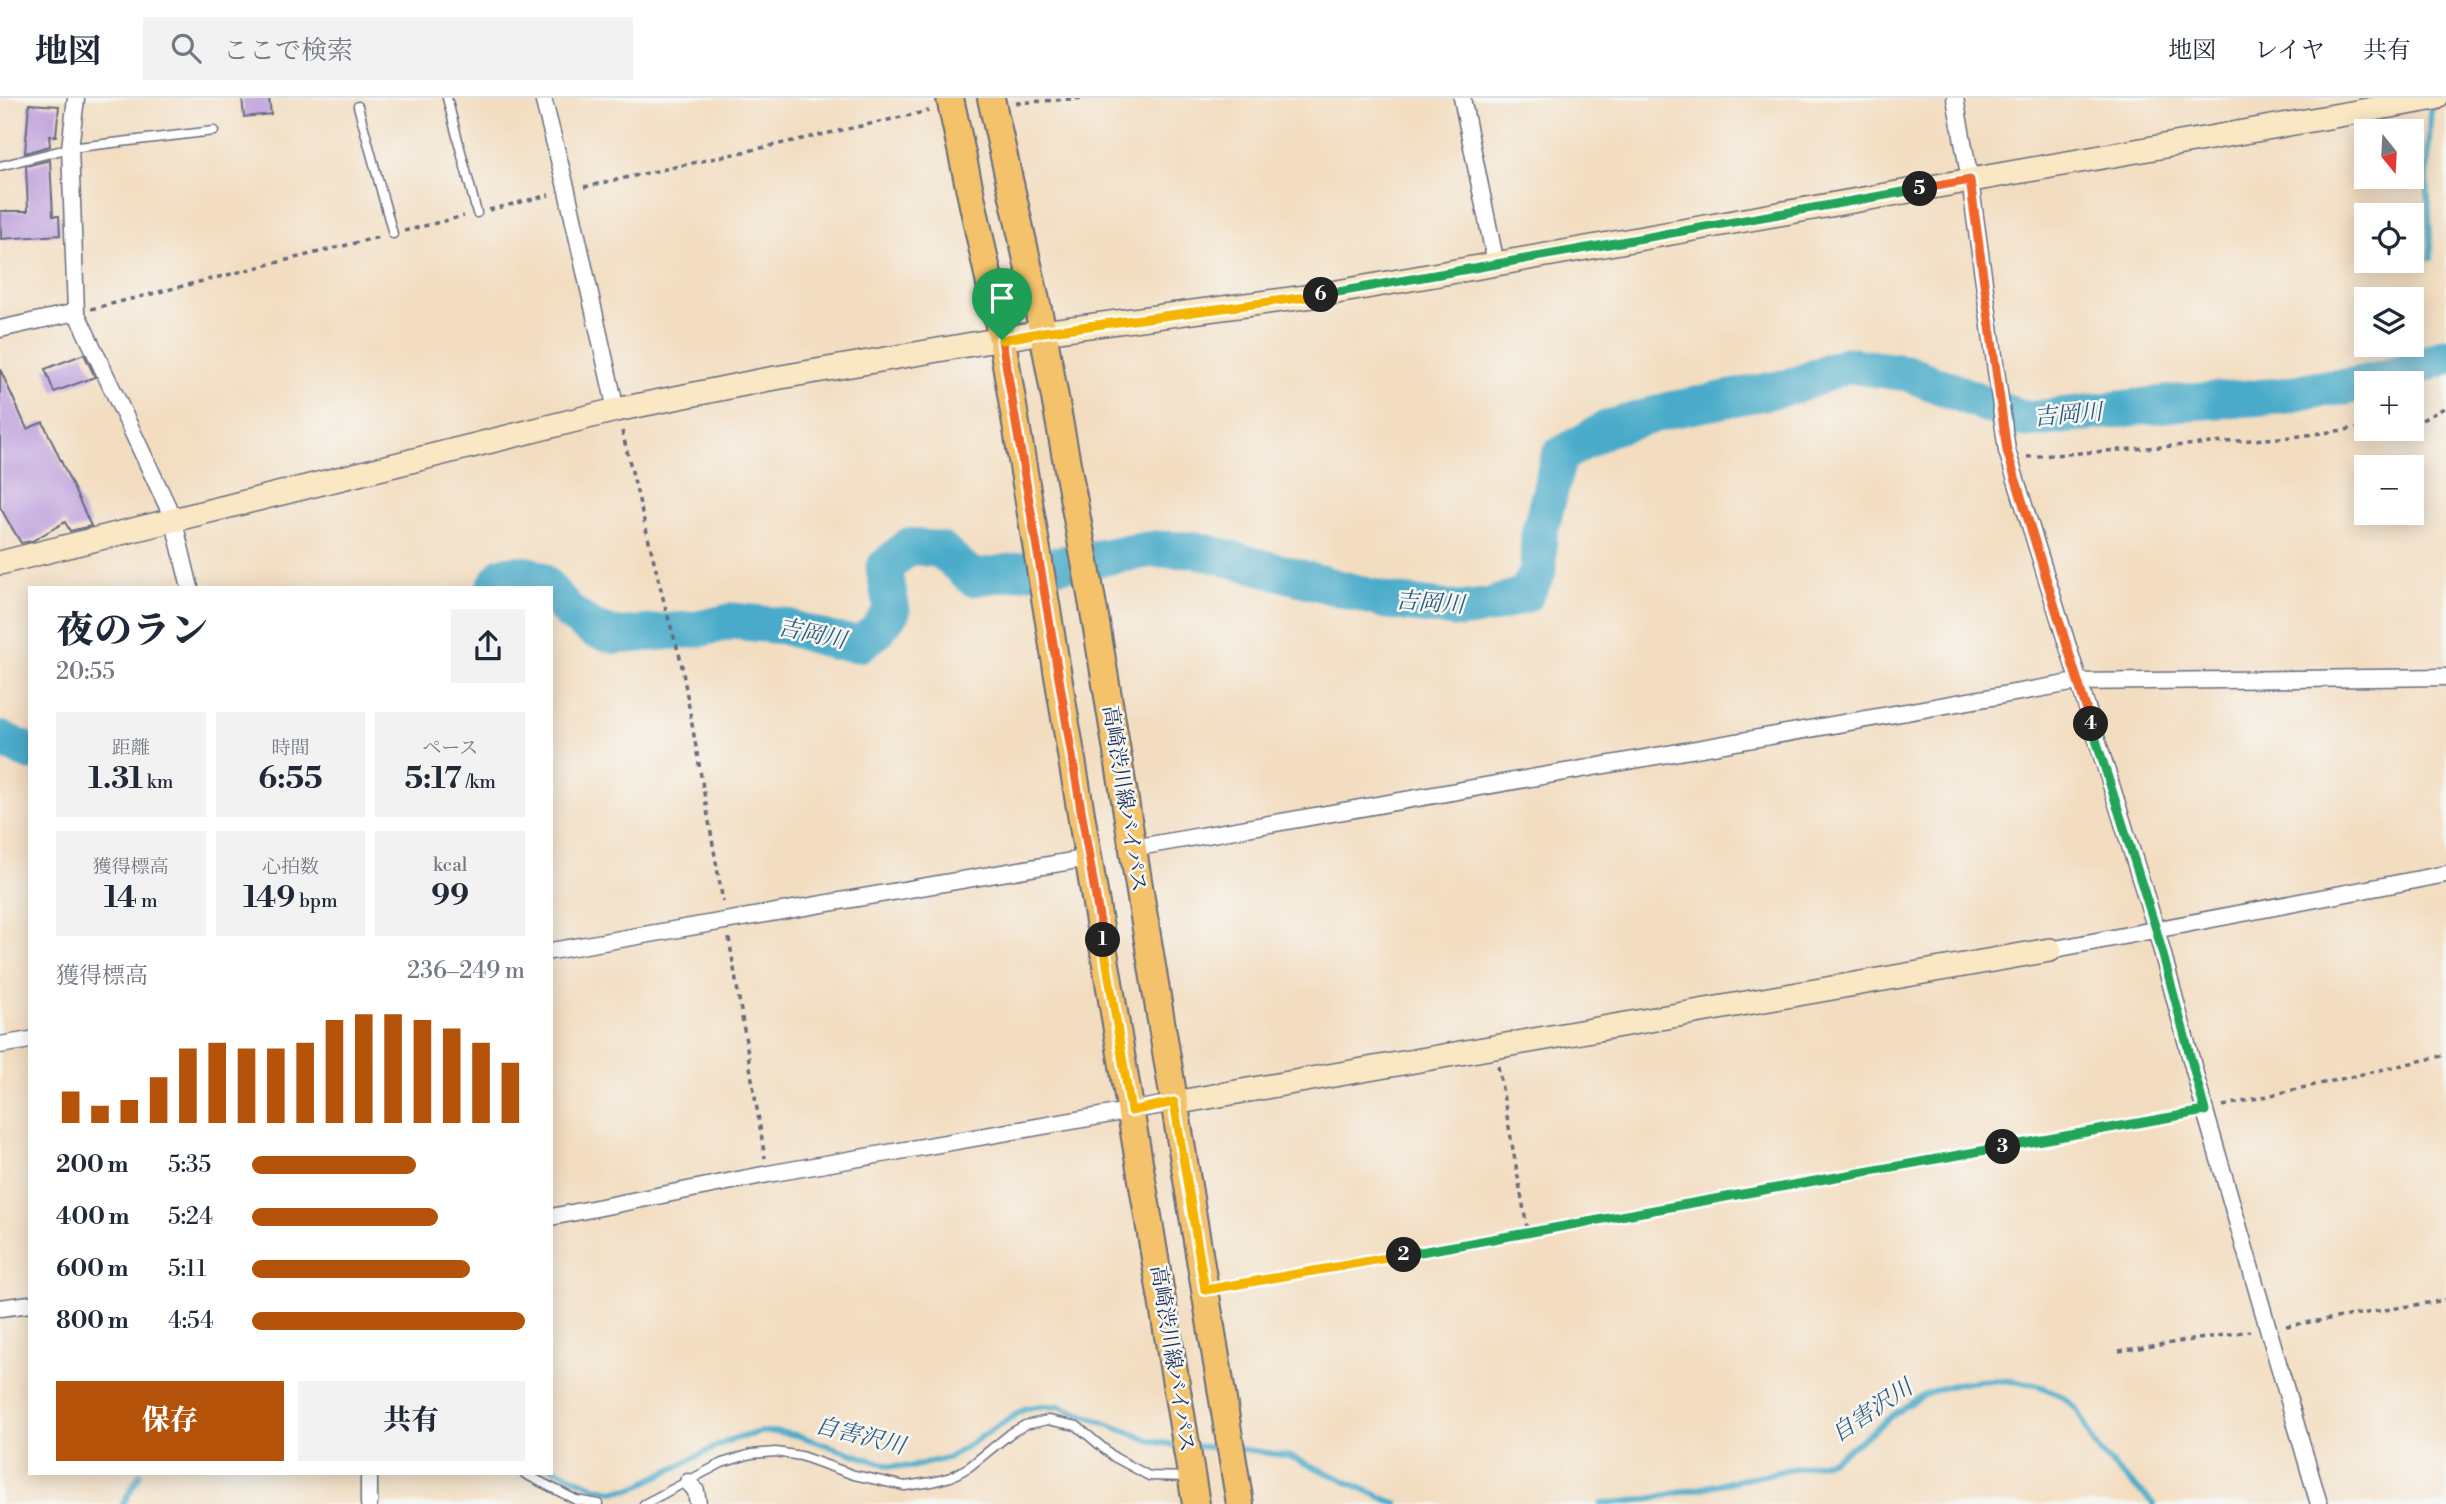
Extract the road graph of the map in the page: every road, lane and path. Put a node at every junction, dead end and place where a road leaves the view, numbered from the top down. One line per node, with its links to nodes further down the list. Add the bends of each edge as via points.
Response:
1 (76, 98): 12 (street)
2 (447, 98): 16 (lane)
3 (543, 98): 15 (street)
4 (1084, 98): 8 (path)
5 (1462, 98): 18 (street)
6 (1955, 98): 14 (street)
7 (2436, 98): 14 (street)
8 (992, 101): 21 (main road, 高崎渋川線バイパス)
9 (951, 102): 15 (path); 22 (main road, 高崎渋川線バイパス)
10 (358, 106): 17 (lane)
11 (214, 131): 12 (lane)
12 (70, 148): 13 (lane); 19 (street)
13 (0, 166)
14 (1970, 180): 18 (street); 27 (street)
15 (567, 191): 16 (path); 24 (street)
16 (477, 213): 17 (path)
17 (393, 234): 19 (path)
18 (1496, 264): 21 (street, via 1320,295)
19 (76, 313): 20 (street); 28 (street)
20 (0, 329)
21 (1043, 332): 22 (street); 34 (main road, 高崎渋川線バイパス)
22 (1002, 340): 24 (street); 35 (main road, 高崎渋川線バイパス)
23 (2446, 407): 25 (path)
24 (616, 410): 28 (street); 31 (path)
25 (2424, 419)
26 (2354, 429): 27 (path, via 2292,438)
27 (2008, 454): 33 (street)
28 (173, 518): 29 (street); 30 (street)
29 (0, 563)
30 (190, 586)
31 (681, 661)
32 (2446, 677): 33 (street)
33 (2077, 682): 34 (street); 37 (street)
34 (1133, 848): 44 (main road, 高崎渋川線バイパス)
35 (1089, 858): 39 (street); 45 (main road, 高崎渋川線バイパス)
36 (2446, 874): 37 (street)
37 (2156, 929): 38 (street); 46 (street)
38 (2050, 950): 42 (street)
39 (553, 951)
40 (28, 1040): 41 (street)
41 (0, 1045)
42 (1494, 1046): 44 (street); 48 (path)
43 (2446, 1055): 46 (path)
44 (1174, 1102): 45 (street); 49 (main road, 高崎渋川線バイパス)
45 (1131, 1111): 47 (street); 52 (main road, 高崎渋川線バイパス)
46 (2205, 1111): 48 (path); 62 (street)
47 (553, 1217)
48 (1528, 1233): 49 (path)
49 (1205, 1290): 56 (main road, 高崎渋川線バイパス)
50 (28, 1304): 51 (street)
51 (0, 1308)
52 (1190, 1469): 55 (lane, via 1163,1478 1149,1476 1114,1457 1077,1426 1048,1420 1025,1425 969,1467 932,1482 905,1486 881,1482 776,1452 722,1463); 61 (main road, 高崎渋川線バイパス)
53 (373, 1475): 57 (street)
54 (527, 1475): 58 (lane, via 576,1500)
55 (688, 1482): 59 (lane); 60 (street)
56 (1238, 1494)
57 (369, 1504)
58 (598, 1504)
59 (644, 1504)
60 (698, 1504)
61 (1196, 1504)
62 (2319, 1504)

